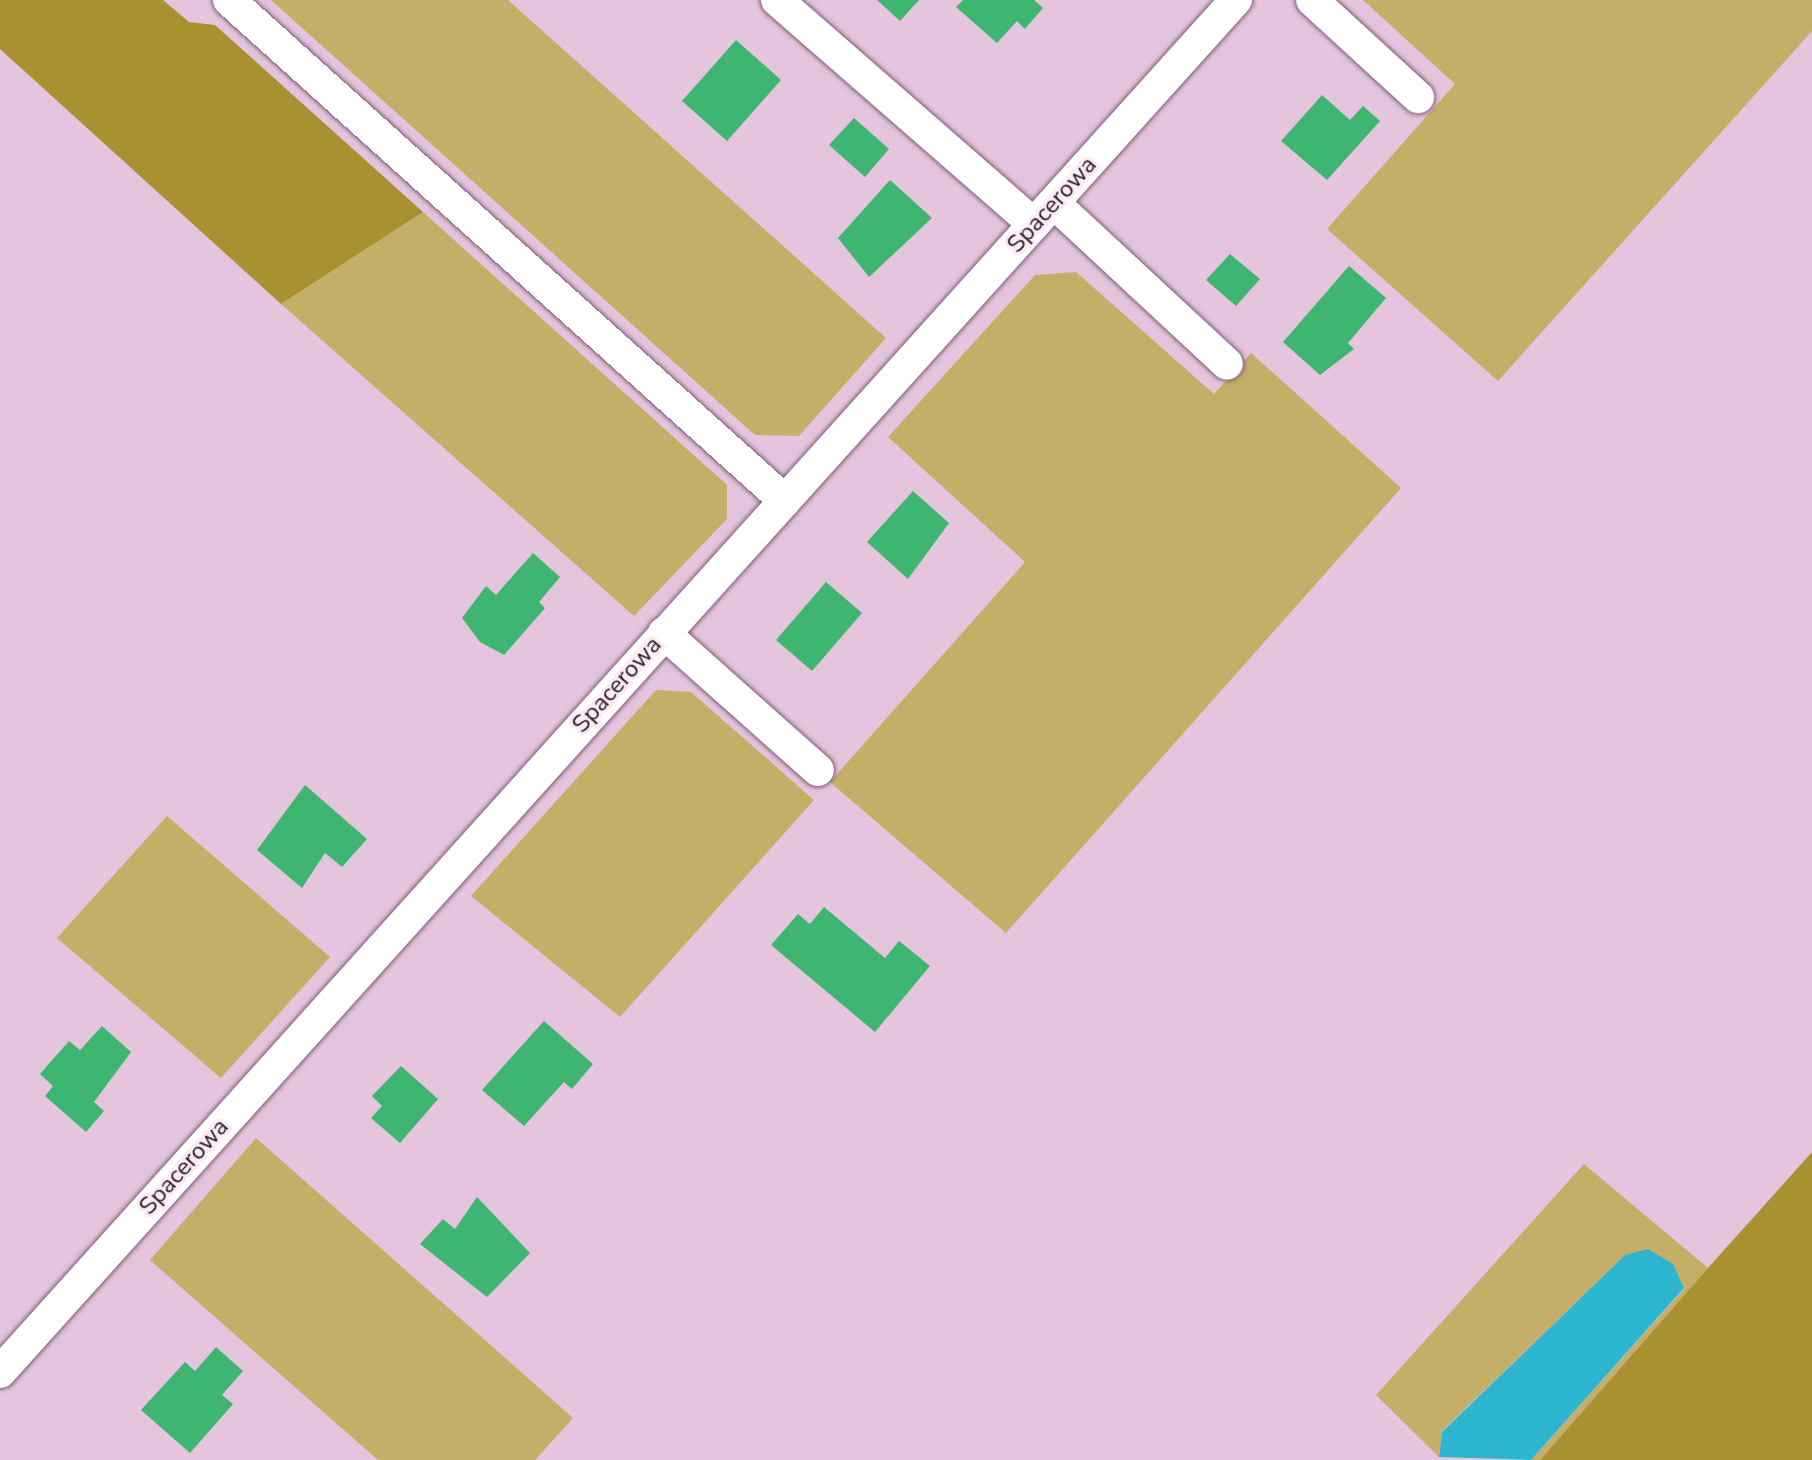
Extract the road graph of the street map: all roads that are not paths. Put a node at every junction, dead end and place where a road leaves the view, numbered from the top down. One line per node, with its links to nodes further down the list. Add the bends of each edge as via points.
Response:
1 (229, 0): 8 (street)
2 (777, 0): 6 (street)
3 (1236, 0): 6 (street, Spacerowa)
4 (1312, 0): 5 (street)
5 (1418, 97)
6 (1044, 214): 7 (street); 8 (street, Spacerowa)
7 (1227, 364)
8 (785, 501): 9 (street, Spacerowa)
9 (664, 633): 10 (street); 11 (street, Spacerowa)
10 (818, 770)
11 (0, 1372)

